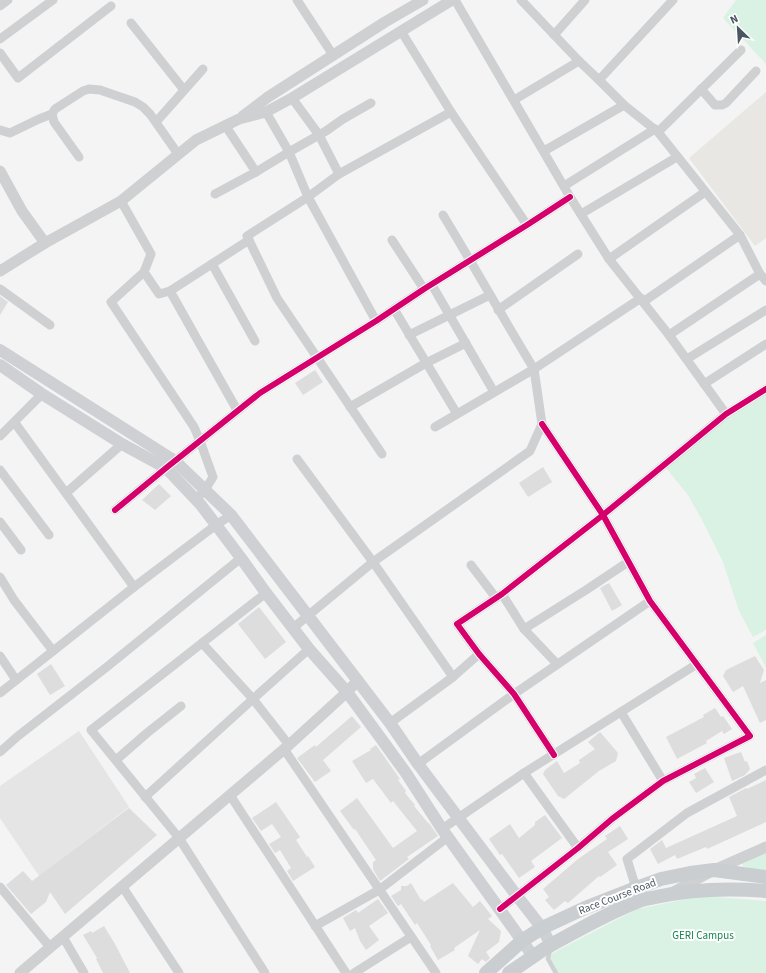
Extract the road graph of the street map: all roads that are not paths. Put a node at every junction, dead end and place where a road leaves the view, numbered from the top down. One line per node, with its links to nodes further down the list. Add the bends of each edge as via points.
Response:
1 (52, 0): 13 (street)
2 (297, 0): 16 (street)
3 (423, 0): 16 (street)
4 (452, 0): 11 (street)
5 (455, 0): 24 (street)
6 (521, 0): 12 (street)
7 (586, 0): 12 (street)
8 (673, 0): 20 (street)
9 (111, 6): 15 (street, via 18,78)
10 (131, 23): 22 (street)
11 (401, 31): 23 (street); 28 (street)
12 (554, 35): 17 (street)
13 (0, 39)
14 (741, 50): 21 (street)
15 (0, 53)
16 (333, 55): 30 (street)
17 (579, 61): 20 (street); 24 (street)
18 (203, 69): 22 (street)
19 (756, 71): 21 (street, via 722,105 715,105)
20 (599, 80): 26 (street)
21 (702, 89): 34 (street)
22 (184, 90): 31 (street)
23 (292, 98): 27 (street); 35 (street)
24 (514, 100): 36 (street)
25 (371, 103): 35 (street)
26 (624, 105): 34 (street); 36 (street)
27 (266, 112): 30 (street); 37 (street)
28 (451, 112): 43 (street); 52 (street)
29 (52, 114): 31 (street, via 55,109 83,91 95,89 135,102); 33 (street, via 10,134); 39 (street, via 54,122)
30 (239, 119): 32 (street)
31 (156, 122): 38 (street)
32 (225, 125): 38 (street, via 196,140); 42 (street)
33 (0, 130)
34 (656, 131): 40 (street); 44 (street)
35 (319, 135): 37 (street); 43 (street)
36 (544, 151): 44 (street)
37 (289, 152): 42 (street); 47 (street)
38 (178, 154): 49 (street)
39 (79, 156)
40 (677, 157): 45 (street); 50 (street)
41 (0, 171): 56 (street, via 22,211)
42 (256, 172): 46 (street)
43 (340, 174): 47 (street)
44 (564, 186): 48 (street)
45 (705, 192): 53 (street); 58 (street)
46 (215, 194)
47 (308, 197): 54 (street, via 247,236); 73 (street)
48 (570, 197): 50 (street); 52 (street)
49 (122, 201): 56 (street); 62 (street, via 151,254)
50 (582, 214): 58 (street)
51 (443, 215): 59 (street)
52 (527, 225): 59 (street)
53 (740, 235): 63 (street); 68 (street)
54 (249, 240): 60 (street); 81 (street, via 277,298)
55 (392, 240): 64 (street)
56 (45, 243): 61 (street)
57 (578, 254): 70 (street)
58 (609, 259): 68 (street)
59 (471, 260): 64 (street); 67 (street)
60 (212, 264): 66 (street); 77 (street)
61 (0, 270)
62 (144, 272): 66 (street, via 160,294); 98 (street, via 111,302 194,427)
63 (763, 278): 76 (street)
64 (428, 287): 69 (street); 72 (street)
65 (0, 289): 74 (street)
66 (170, 291): 91 (street)
67 (490, 295): 70 (street); 72 (street)
68 (642, 300): 76 (street); 85 (street)
69 (394, 309): 73 (street); 75 (street)
70 (498, 310): 85 (street)
71 (766, 310): 82 (street)
72 (449, 314): 75 (street); 78 (street)
73 (376, 320): 81 (street)
74 (50, 325)
75 (409, 335): 83 (street)
76 (669, 335): 82 (street)
77 (255, 341)
78 (466, 343): 83 (street); 88 (street)
79 (766, 344): 86 (street)
80 (0, 350): 102 (main road)
81 (317, 358): 90 (street); 91 (street)
82 (687, 359): 86 (street)
83 (426, 363): 90 (street); 92 (street)
84 (0, 365): 89 (main road)
85 (534, 369): 88 (street); 95 (street)
86 (704, 384): 93 (street)
87 (766, 389): 93 (street)
88 (494, 392): 92 (street)
89 (42, 394): 94 (street); 99 (main road)
90 (350, 407): 100 (street)
91 (237, 410): 98 (street)
92 (457, 414): 96 (street)
93 (726, 414): 108 (street)
94 (14, 423): 97 (street); 105 (street)
95 (542, 424): 108 (street); 115 (street, via 530,451)
96 (435, 427)
97 (0, 436)
98 (200, 441): 102 (street); 104 (street, via 213,477)
99 (122, 444): 102 (main road); 105 (street)
100 (382, 454)
101 (297, 459): 115 (street)
102 (170, 464): 104 (main road); 106 (main road); 107 (street)
103 (0, 470): 112 (street)
104 (205, 490): 106 (street); 109 (main road)
105 (66, 493): 119 (street)
106 (196, 499): 111 (main road)
107 (115, 510)
108 (603, 514): 116 (street); 121 (street)
109 (231, 515): 111 (street); 123 (main road)
110 (0, 522): 113 (street)
111 (216, 525): 114 (main road); 119 (street)
112 (49, 535)
113 (21, 550)
114 (241, 558): 120 (main road); 144 (street)
115 (373, 562): 123 (street); 133 (street)
116 (628, 562): 122 (street); 125 (street)
117 (471, 565): 121 (street)
118 (0, 577): 128 (street, via 14,600)
119 (134, 587): 128 (street)
120 (266, 593): 124 (main road); 126 (street)
121 (499, 596): 125 (street); 129 (street, via 457,624)
122 (650, 601): 131 (street); 132 (street)
123 (308, 616): 124 (street); 135 (main road)
124 (293, 628): 127 (main road)
125 (524, 629): 131 (street)
126 (202, 643): 139 (street); 146 (street, via 91,730)
127 (309, 649): 136 (main road); 139 (street)
128 (53, 651): 134 (street)
129 (479, 654): 133 (street); 138 (street)
130 (0, 656): 134 (street)
131 (557, 664): 138 (street)
132 (697, 664): 141 (street); 150 (street, via 750,736)
133 (453, 676): 142 (street)
134 (16, 680): 137 (street)
135 (358, 680): 136 (street); 142 (main road)
136 (347, 692): 143 (street); 154 (main road, via 406,773)
137 (0, 693)
138 (514, 694): 145 (street); 147 (street)
139 (253, 699): 143 (street); 152 (street)
140 (181, 706): 146 (street)
141 (621, 712): 145 (street); 150 (street)
142 (390, 723): 147 (main road)
143 (286, 747): 151 (street); 163 (street)
144 (0, 752)
145 (554, 755): 149 (street)
146 (116, 760): 152 (street)
147 (418, 764): 153 (main road)
148 (766, 770): 161 (street, via 687,813 627,859)
149 (524, 773): 153 (street); 157 (street)
150 (663, 782): 157 (street, via 612,818)
151 (230, 795): 155 (street); 168 (street)
152 (145, 797): 155 (street)
153 (459, 818): 154 (street); 166 (main road)
154 (445, 833): 163 (street); 167 (main road)
155 (179, 838): 160 (street); 180 (street)
156 (766, 847): 158 (street)
157 (578, 848): 166 (street)
158 (714, 870): 159 (main road, Race Course Road); 161 (main road, Race Course Road, via 660,879); 165 (street)
159 (766, 877)
160 (122, 886): 170 (street); 179 (street)
161 (636, 888): 169 (main road, Race Course Road, via 579,910)
162 (1, 889): 174 (street)
163 (379, 890): 168 (street); 171 (street)
164 (766, 891): 165 (main road, Race Course Road, via 714,890)
165 (671, 894): 173 (main road, Race Course Road, via 640,901)
166 (517, 896): 167 (street); 169 (main road)
167 (500, 909): 172 (main road)
168 (315, 926): 181 (street)
169 (542, 928): 172 (main road, Race Course Road); 173 (main road)
170 (63, 937): 174 (street); 178 (street)
171 (411, 937): 182 (street); 183 (street)
172 (522, 940): 175 (main road); 184 (main road, Race Course Road)
173 (551, 944): 175 (main road, Race Course Road); 176 (lane)
174 (50, 947): 177 (street)
175 (533, 956): 176 (lane); 185 (main road, Race Course Road)
176 (548, 959): 186 (lane)
177 (20, 973)
178 (84, 973)
179 (179, 973)
180 (265, 973)
181 (346, 973)
182 (354, 973)
183 (436, 973)
184 (486, 973)
185 (509, 973)
186 (556, 973)

